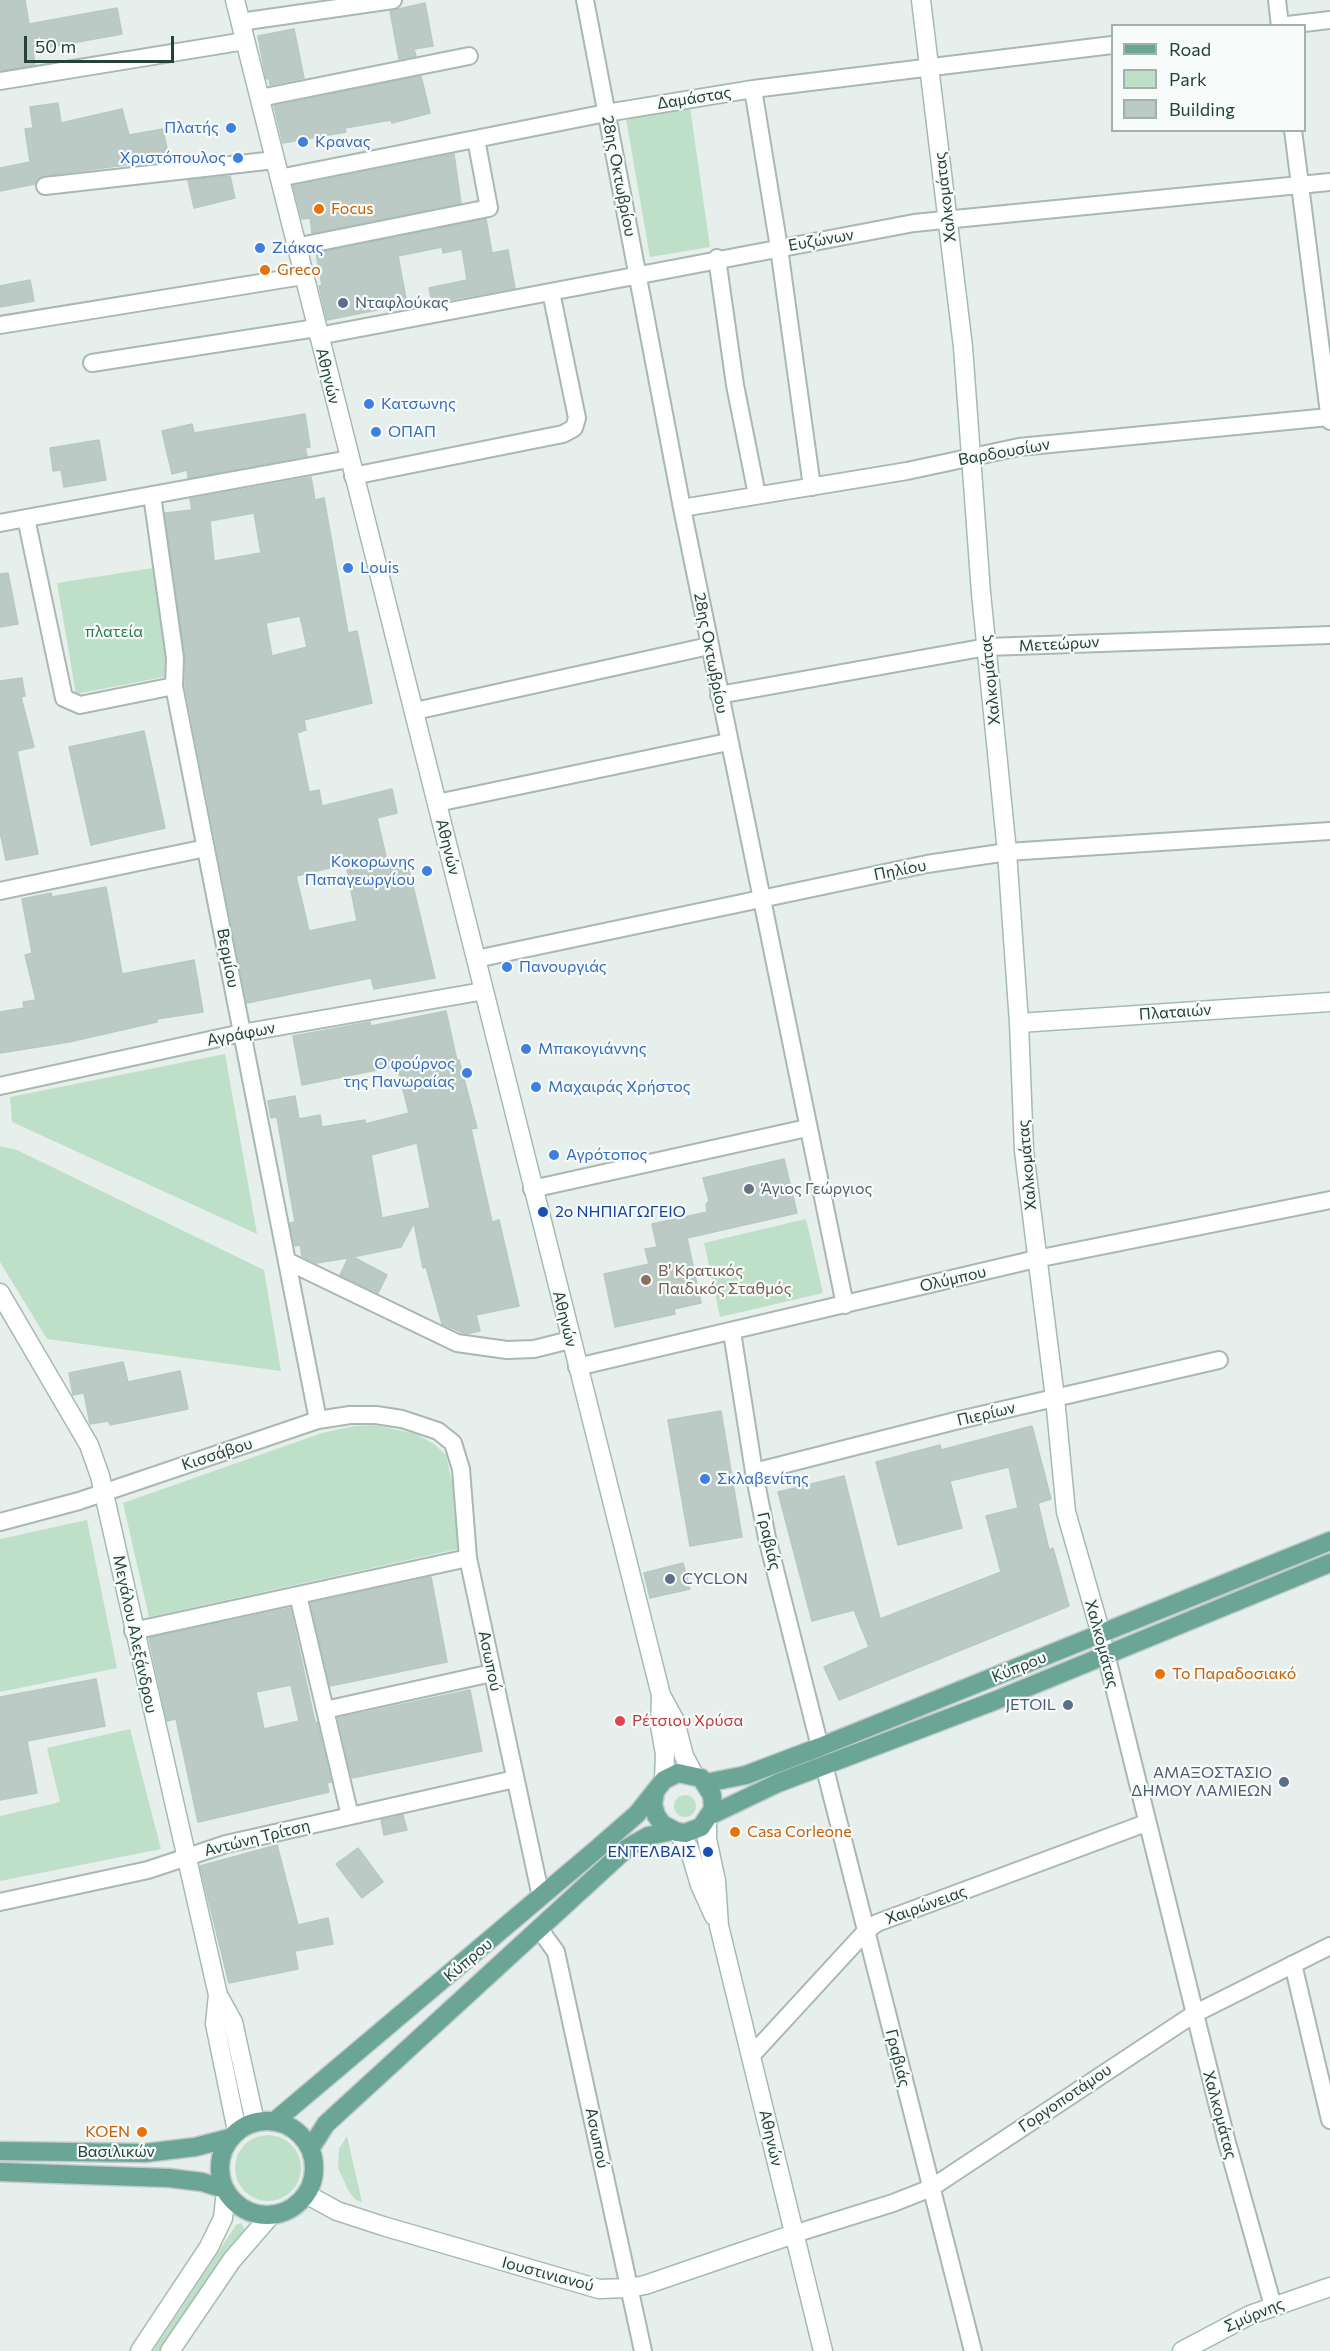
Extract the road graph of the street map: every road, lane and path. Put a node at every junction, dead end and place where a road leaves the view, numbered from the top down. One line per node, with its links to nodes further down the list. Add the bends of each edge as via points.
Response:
1 (235, 0): 7 (street, Αθηνών)
2 (393, 0): 7 (street)
3 (585, 0): 17 (street, 28ης Οκτωβρίου)
4 (921, 0): 13 (street, Χαλκομάτας)
5 (1277, 0): 8 (street)
6 (1330, 20): 9 (street)
7 (240, 22): 10 (street, Αθηνών)
8 (1279, 24)
9 (1289, 24)
10 (245, 41): 14 (street); 16 (street, Αθηνών)
11 (1111, 45): 13 (street, Δαμάστας)
12 (469, 56): 16 (street)
13 (929, 66): 15 (street, Δαμάστας); 25 (street, Χαλκομάτας)
14 (0, 81)
15 (753, 89): 17 (street, Δαμάστας); 27 (street)
16 (260, 98): 20 (street, Αθηνών)
17 (606, 113): 19 (street, Δαμάστας); 29 (street, 28ης Οκτωβρίου)
18 (1293, 132): 23 (street)
19 (476, 139): 21 (street, Δαμάστας); 26 (street, via 489,208)
20 (275, 160): 21 (street, Αθηνών); 24 (street)
21 (279, 178): 26 (street, Αθηνών)
22 (1330, 182): 23 (street, Ευζώνων)
23 (1300, 184): 25 (street, Ευζώνων); 35 (street)
24 (45, 186)
25 (947, 218): 27 (street, Ευζώνων); 38 (street, Χαλκομάτας, via 963,347)
26 (295, 247): 30 (street, Αθηνών)
27 (779, 248): 28 (street, Ευζώνων); 40 (street)
28 (717, 258): 29 (street, Ευζώνων); 42 (street, via 735,386)
29 (639, 275): 31 (street, Ευζώνων); 43 (street, 28ης Οκτωβρίου)
30 (303, 276): 32 (street); 33 (street, Αθηνών)
31 (551, 292): 33 (street, Ευζώνων); 39 (street, via 577,418 574,428 563,434)
32 (0, 325)
33 (317, 332): 34 (street, Ευζώνων); 39 (street, Αθηνών)
34 (92, 363)
35 (1327, 372): 36 (street)
36 (1329, 417): 37 (street); 38 (street, Βαρδουσίων, via 1019,447)
37 (1330, 421)
38 (971, 457): 40 (street, Βαρδουσίων); 48 (street, Χαλκομάτας)
39 (351, 468): 41 (street); 51 (street, Αθηνών)
40 (812, 487): 42 (street, Βαρδουσίων)
41 (152, 495): 44 (street); 49 (street, Βερμίου, via 175,658)
42 (757, 495): 43 (street, Βαρδουσίων)
43 (682, 508): 47 (street, 28ης Οκτωβρίου)
44 (26, 518): 45 (street); 49 (street, via 61,692 70,702 86,704)
45 (0, 523)
46 (1330, 634): 48 (street, Μετεώρων)
47 (709, 646): 50 (street, 28ης Οκτωβρίου); 51 (street)
48 (987, 647): 50 (street, Μετεώρων); 56 (street, Χαλκομάτας)
49 (174, 686): 55 (street, Βερμίου)
50 (719, 695): 52 (street, 28ης Οκτωβρίου)
51 (415, 711): 53 (street, Αθηνών)
52 (728, 742): 53 (street); 58 (street, 28ης Οκτωβρίου)
53 (437, 803): 59 (street, Αθηνών)
54 (1330, 831): 56 (street, Πηλίου)
55 (206, 848): 57 (street); 63 (street, Βερμίου)
56 (1007, 852): 58 (street, Πηλίου); 62 (street, Χαλκομάτας)
57 (0, 891)
58 (763, 897): 59 (street, Πηλίου); 65 (street, 28ης Οκτωβρίου)
59 (476, 959): 60 (street, Αθηνών)
60 (484, 991): 63 (street, Αγράφων); 66 (street, Αθηνών)
61 (1330, 1002): 62 (street, Πλαταιών)
62 (1019, 1023): 68 (street, Χαλκομάτας, via 1024,1151)
63 (242, 1033): 64 (street, Αγράφων); 69 (street, Βερμίου)
64 (0, 1086)
65 (807, 1128): 66 (street); 71 (street, 28ης Οκτωβρίου)
66 (532, 1190): 73 (street, Αθηνών)
67 (1330, 1200): 68 (street, Ολύμπου)
68 (1036, 1259): 71 (street, Ολύμπου); 76 (street, Χαλκομάτας)
69 (287, 1261): 73 (street, via 458,1343 507,1350 534,1349); 77 (street, Βερμίου)
70 (0, 1293): 80 (street, Μεγάλου Αλεξάνδρου, via 89,1444)
71 (845, 1305): 72 (street, Ολύμπου)
72 (732, 1332): 75 (street, Ολύμπου); 79 (street, Γραβιάς)
73 (570, 1340): 75 (street, Αθηνών)
74 (1219, 1360): 76 (street, Πιερίων)
75 (577, 1367): 90 (street, Αθηνών)
76 (1055, 1398): 79 (street, Πιερίων); 87 (street, Χαλκομάτας, via 1066,1512)
77 (318, 1420): 78 (street, Κισσάβου, via 376,1415); 80 (street, Κισσάβου)
78 (438, 1431): 83 (street, Ασωπού, via 457,1451 464,1488)
79 (754, 1472): 92 (street, Γραβιάς)
80 (104, 1492): 81 (street, Κισσάβου); 86 (street, Μεγάλου Αλεξάνδρου)
81 (0, 1522)
82 (1330, 1541): 87 (main road, Κύπρου)
83 (468, 1558): 85 (street); 89 (street, Ασωπού)
84 (1330, 1563): 88 (main road, Κύπρου)
85 (298, 1595): 86 (street); 91 (street)
86 (133, 1631): 100 (street, Μεγάλου Αλεξάνδρου)
87 (1101, 1634): 88 (street, Χαλκομάτας); 92 (main road, Κύπρου)
88 (1106, 1655): 92 (main road, Κύπρου); 98 (street, Χαλκομάτας)
89 (492, 1673): 91 (street); 93 (street, Ασωπού)
90 (660, 1695): 94 (street, Αθηνών, via 675,1721 684,1756); 95 (street, Αθηνών, via 665,1754)
91 (325, 1710): 96 (street)
92 (822, 1756): 94 (main road, Κύπρου, via 746,1775); 97 (main road, Κύπρου); 105 (street, Γραβιάς)
93 (515, 1779): 96 (street, Αντώνη Τρίτση); 101 (street, Ασωπού)
94 (700, 1779): 95 (main road, Κύπρου, via 678,1773); 97 (main road, via 714,1802)
95 (659, 1786): 99 (main road, via 653,1804 656,1815); 101 (main road, Κύπρου, via 637,1814)
96 (350, 1816): 100 (street, Αντώνη Τρίτση, via 225,1844)
97 (709, 1818): 99 (main road, Κύπρου, via 693,1831); 103 (street, Αθηνών, via 707,1839 716,1881)
98 (1146, 1823): 105 (street, Χαιρώνειας, via 877,1923); 109 (street, Χαλκομάτας)
99 (674, 1832): 103 (street, Αθηνών, via 689,1848 700,1885); 104 (main road, Κύπρου, via 648,1836 627,1848)
100 (186, 1857): 102 (street, Αντώνη Τρίτση, via 148,1870); 108 (street, Μεγάλου Αλεξάνδρου)
101 (541, 1897): 112 (main road, Κύπρου)
102 (0, 1902)
103 (719, 1926): 110 (street, Αθηνών)
104 (540, 1930): 115 (main road, Κύπρου, via 326,2124); 124 (street, Ασωπού, via 556,1952)
105 (866, 1931): 110 (street, Χαιρώνειας); 118 (street, Γραβιάς)
106 (1330, 1946): 107 (street, Γοργοποτάμου)
107 (1293, 1964): 109 (street, Γοργοποτάμου); 111 (street)
108 (218, 1995): 113 (street, Μεγάλου Αλεξάνδρου, via 233,2022); 114 (street, Μεγάλου Αλεξάνδρου, via 215,2024)
109 (1194, 2014): 118 (street, Γοργοποτάμου); 125 (street, Χαλκομάτας)
110 (751, 2056): 122 (street, Αθηνών)
111 (1330, 2120)
112 (275, 2121): 113 (main road); 115 (main road, via 294,2128)
113 (255, 2122): 114 (main road)
114 (233, 2134): 116 (main road, Βασιλικών, via 195,2147 145,2153); 119 (main road, via 219,2166)
115 (310, 2149): 120 (main road, via 314,2169)
116 (0, 2151)
117 (0, 2172): 119 (main road, Βασιλικών, via 169,2178 202,2182)
118 (931, 2188): 122 (street, Γοργοποτάμου); 130 (street, Γραβιάς)
119 (225, 2190): 121 (main road, via 245,2209); 126 (street, via 226,2209 214,2237)
120 (306, 2194): 121 (main road, via 291,2208); 124 (street, Ιουστινιανού, via 337,2211 578,2284)
121 (271, 2215): 127 (street, via 232,2260)
122 (794, 2234): 124 (street, Ιουστινιανού); 129 (street, Αθηνών)
123 (1330, 2287): 125 (street, Σμύρνης)
124 (629, 2289): 128 (street, Ασωπού)
125 (1273, 2306): 131 (street, Σμύρνης)
126 (140, 2351)
127 (170, 2351)
128 (643, 2351)
129 (823, 2351)
130 (973, 2351)
131 (1182, 2351)

